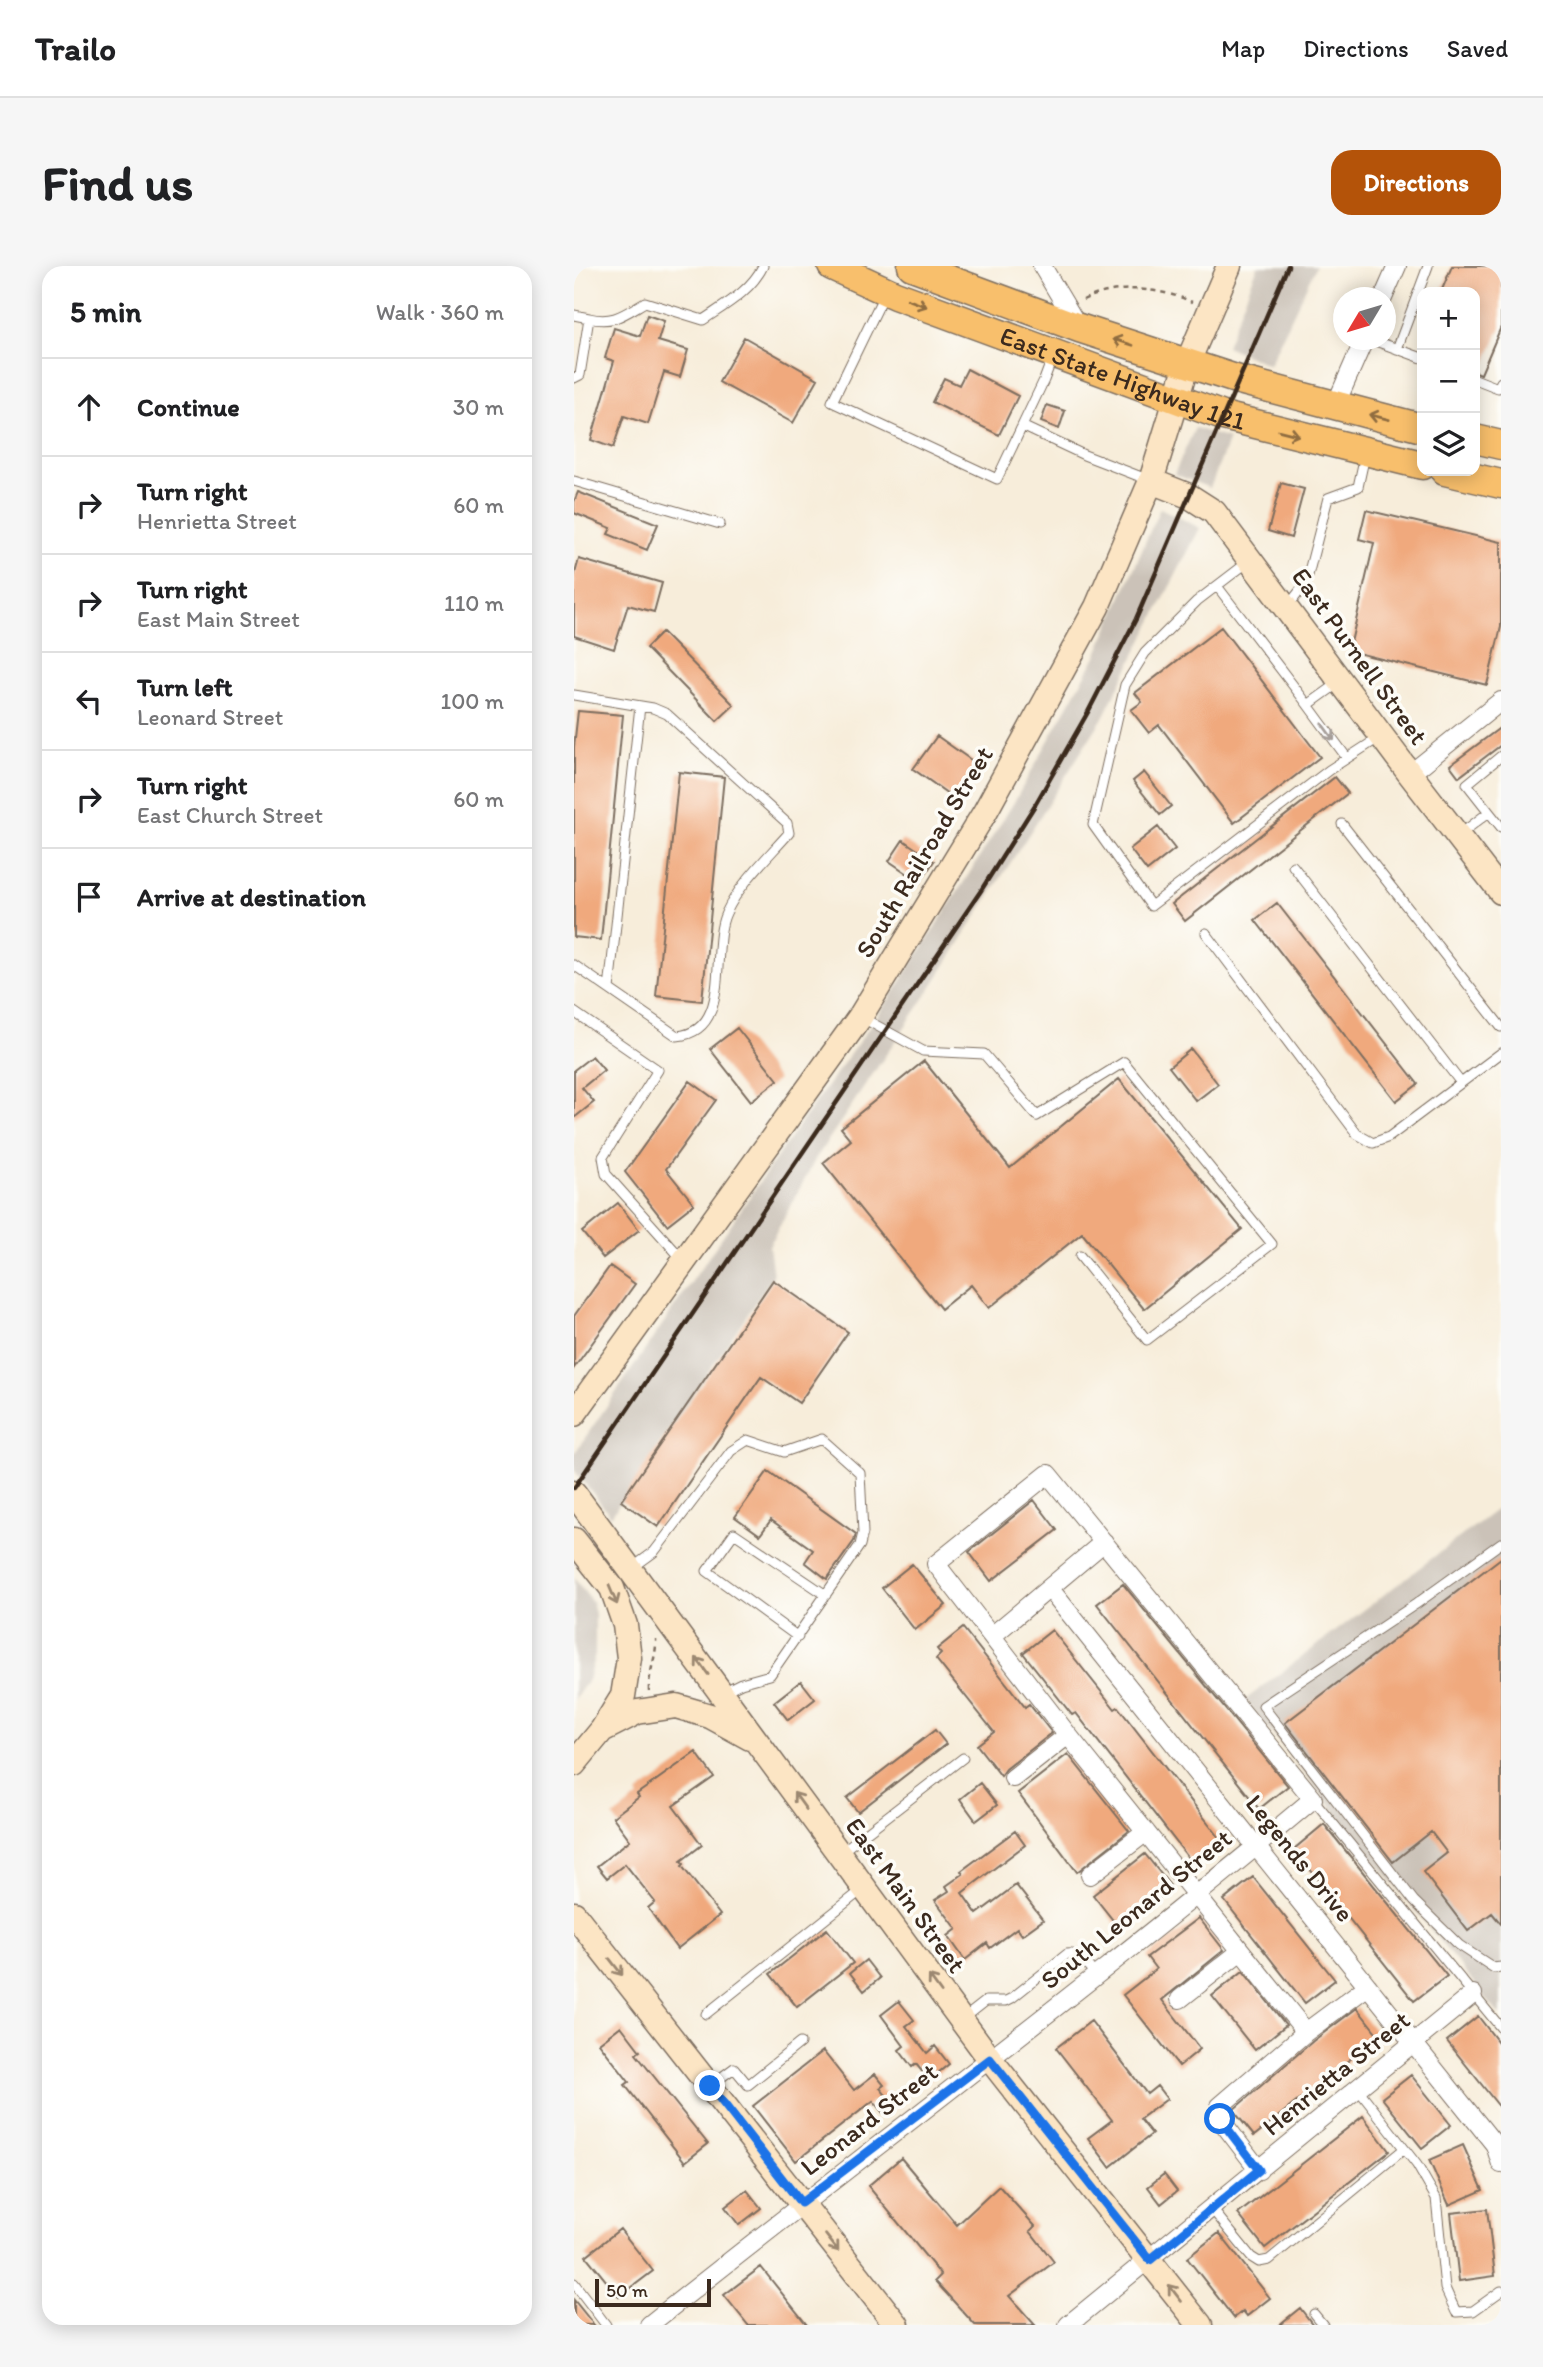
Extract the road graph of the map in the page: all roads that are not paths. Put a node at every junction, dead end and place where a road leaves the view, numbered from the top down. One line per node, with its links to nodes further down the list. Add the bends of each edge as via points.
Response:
1 (763, 266): 12 (lane, via 743,293 703,320 645,302 614,319)
2 (832, 266): 9 (main road, East State Highway 121)
3 (912, 266): 11 (main road, East State Highway 121)
4 (1042, 266): 11 (street)
5 (1229, 266): 17 (main road, South Railroad Street)
6 (1397, 266): 8 (street)
7 (1428, 266): 13 (lane)
8 (1388, 287)
9 (886, 290): 15 (main road, East State Highway 121, one-way to 15); 23 (lane, via 832,402 997,479)
10 (574, 315): 12 (lane)
11 (1073, 317): 17 (main road, East State Highway 121, one-way to 11)
12 (589, 318): 18 (lane, via 580,375)
13 (1397, 349): 16 (lane)
14 (1360, 350): 22 (street)
15 (1054, 354): 21 (main road, East State Highway 121); 23 (lane)
16 (1417, 356)
17 (1188, 363): 21 (main road, South Railroad Street); 22 (main road, East State Highway 121)
18 (574, 378)
19 (1480, 381): 20 (lane, via 1498,388)
20 (1501, 382)
21 (1176, 399): 27 (main road, East State Highway 121, one-way to 27, via 1223,416); 31 (main road, South Railroad Street)
22 (1335, 406): 24 (main road, East State Highway 121, one-way to 22)
23 (1022, 426): 31 (lane)
24 (1417, 427)
25 (1480, 440): 26 (main road)
26 (1501, 445)
27 (1366, 452): 28 (main road, East State Highway 121); 36 (lane, via 1358,488 1328,498 1306,583)
28 (1417, 464)
29 (1467, 476): 32 (main road)
30 (574, 481): 33 (lane)
31 (1151, 481): 34 (main road, East Purnell Street, via 1214,512); 56 (main road, South Railroad Street, via 1097,607 1065,668 985,812)
32 (1501, 484)
33 (720, 524)
34 (1252, 559): 35 (lane); 36 (main road, East Purnell Street)
35 (1217, 586): 40 (lane); 44 (lane, via 1146,653 1125,685 1093,825 1151,906)
36 (1287, 607): 37 (main road, East Purnell Street)
37 (1341, 681): 40 (lane); 42 (main road, East Purnell Street)
38 (574, 695): 41 (lane)
39 (1501, 701): 45 (street)
40 (1308, 705): 44 (lane, one-way to 44)
41 (640, 706): 54 (lane); 54 (lane, via 667,714 787,822 789,833 734,896 724,917 715,999 707,1020 691,1034 677,1036)
42 (1382, 736): 44 (lane); 45 (main road, East Purnell Street)
43 (1501, 756): 46 (lane, via 1468,784)
44 (1347, 758)
45 (1410, 774): 49 (main road, East Purnell Street)
46 (1489, 812): 48 (lane); 49 (lane)
47 (1342, 824): 57 (lane)
48 (1501, 827)
49 (1458, 836): 51 (main road, East Purnell Street)
50 (1293, 866): 59 (lane)
51 (1501, 892)
52 (1206, 933): 59 (lane, via 1357,1134 1373,1143 1389,1137)
53 (574, 965): 54 (lane)
54 (608, 989)
55 (574, 1012): 61 (lane, via 658,1070 603,1157 606,1174)
56 (860, 1017): 60 (lane, via 923,1051 984,1054 1037,1116 1124,1062 1272,1244 1147,1340); 61 (main road, South Railroad Street)
57 (1501, 1027)
58 (1501, 1053): 59 (lane)
59 (1461, 1083)
60 (1080, 1256)
61 (685, 1262): 62 (main road, South Railroad Street)
62 (574, 1414)
63 (574, 1493): 67 (main road, East Main Street)
64 (574, 1540): 73 (main road, one-way to 73, via 612,1588 626,1636 629,1657 623,1696)
65 (1104, 1542): 68 (street); 70 (street, via 1048,1474 936,1564); 79 (street)
66 (1501, 1543): 88 (lane, via 1264,1706 1414,1901 1460,1945 1494,1968)
67 (631, 1569): 69 (lane, via 654,1552 731,1451 748,1440 784,1452 822,1439 860,1473 863,1534); 72 (main road, East Main Street, one-way to 67)
68 (1050, 1589): 70 (street); 81 (street, Legends Drive)
69 (826, 1595): 71 (lane); 71 (lane, via 734,1533 707,1572)
70 (992, 1636): 74 (street)
71 (798, 1637): 72 (lane, via 770,1675)
72 (721, 1693): 75 (main road, East Main Street)
73 (602, 1730): 75 (main road, via 637,1712 676,1706 710,1716); 77 (main road)
74 (1068, 1735): 78 (street); 80 (street)
75 (757, 1741): 82 (main road, East Main Street, one-way to 75)
76 (963, 1758): 82 (lane)
77 (574, 1764)
78 (1013, 1778)
79 (1313, 1799): 81 (street, South Leonard Street); 91 (lane)
80 (1146, 1832): 83 (street); 85 (street)
81 (1257, 1846): 85 (street, South Leonard Street); 90 (street, Legends Drive)
82 (839, 1854): 84 (main road, East Main Street)
83 (1090, 1875)
84 (864, 1888): 93 (lane); 94 (main road, East Main Street, one-way to 84)
85 (1196, 1894): 87 (street); 89 (street, South Leonard Street)
86 (574, 1914): 100 (main road, one-way to 100)
87 (1241, 1951): 92 (street); 96 (street)
88 (1501, 1967)
89 (1095, 1975): 94 (lane, via 1079,1956 1067,1954 1012,1998 986,2001); 99 (street, South Leonard Street)
90 (1368, 1986): 96 (street); 98 (street, Legends Drive)
91 (1474, 1994): 95 (lane); 98 (street, Henrietta Street)
92 (1180, 1999)
93 (706, 2014)
94 (961, 2020): 99 (main road, East Main Street)
95 (1501, 2028)
96 (1306, 2032): 104 (street, via 1220,2106 1220,2119)
97 (800, 2043): 100 (lane, via 748,2085 734,2068)
98 (1413, 2043): 101 (street, Henrietta Street); 103 (street, Legends Drive, via 1495,2145)
99 (990, 2059): 105 (street, Leonard Street); 107 (main road, East Main Street)
100 (710, 2086): 105 (main road)
101 (1357, 2089): 102 (lane); 104 (street, Henrietta Street)
102 (1404, 2149): 106 (lane, via 1269,2260 1251,2258); 109 (lane, via 1436,2198 1445,2288 1457,2312 1473,2311)
103 (1501, 2164)
104 (1259, 2170): 106 (street, Henrietta Street)
105 (801, 2203): 112 (street, Leonard Street); 113 (main road, one-way to 113)
106 (1212, 2209): 107 (street, Henrietta Street)
107 (1150, 2260): 114 (street, Henrietta Street); 115 (main road, East Main Street, one-way to 107)
108 (574, 2283): 111 (lane)
109 (1501, 2291)
110 (1314, 2314): 116 (lane)
111 (606, 2325)
112 (649, 2325)
113 (897, 2325)
114 (1068, 2325)
115 (1200, 2325)
116 (1323, 2325)

